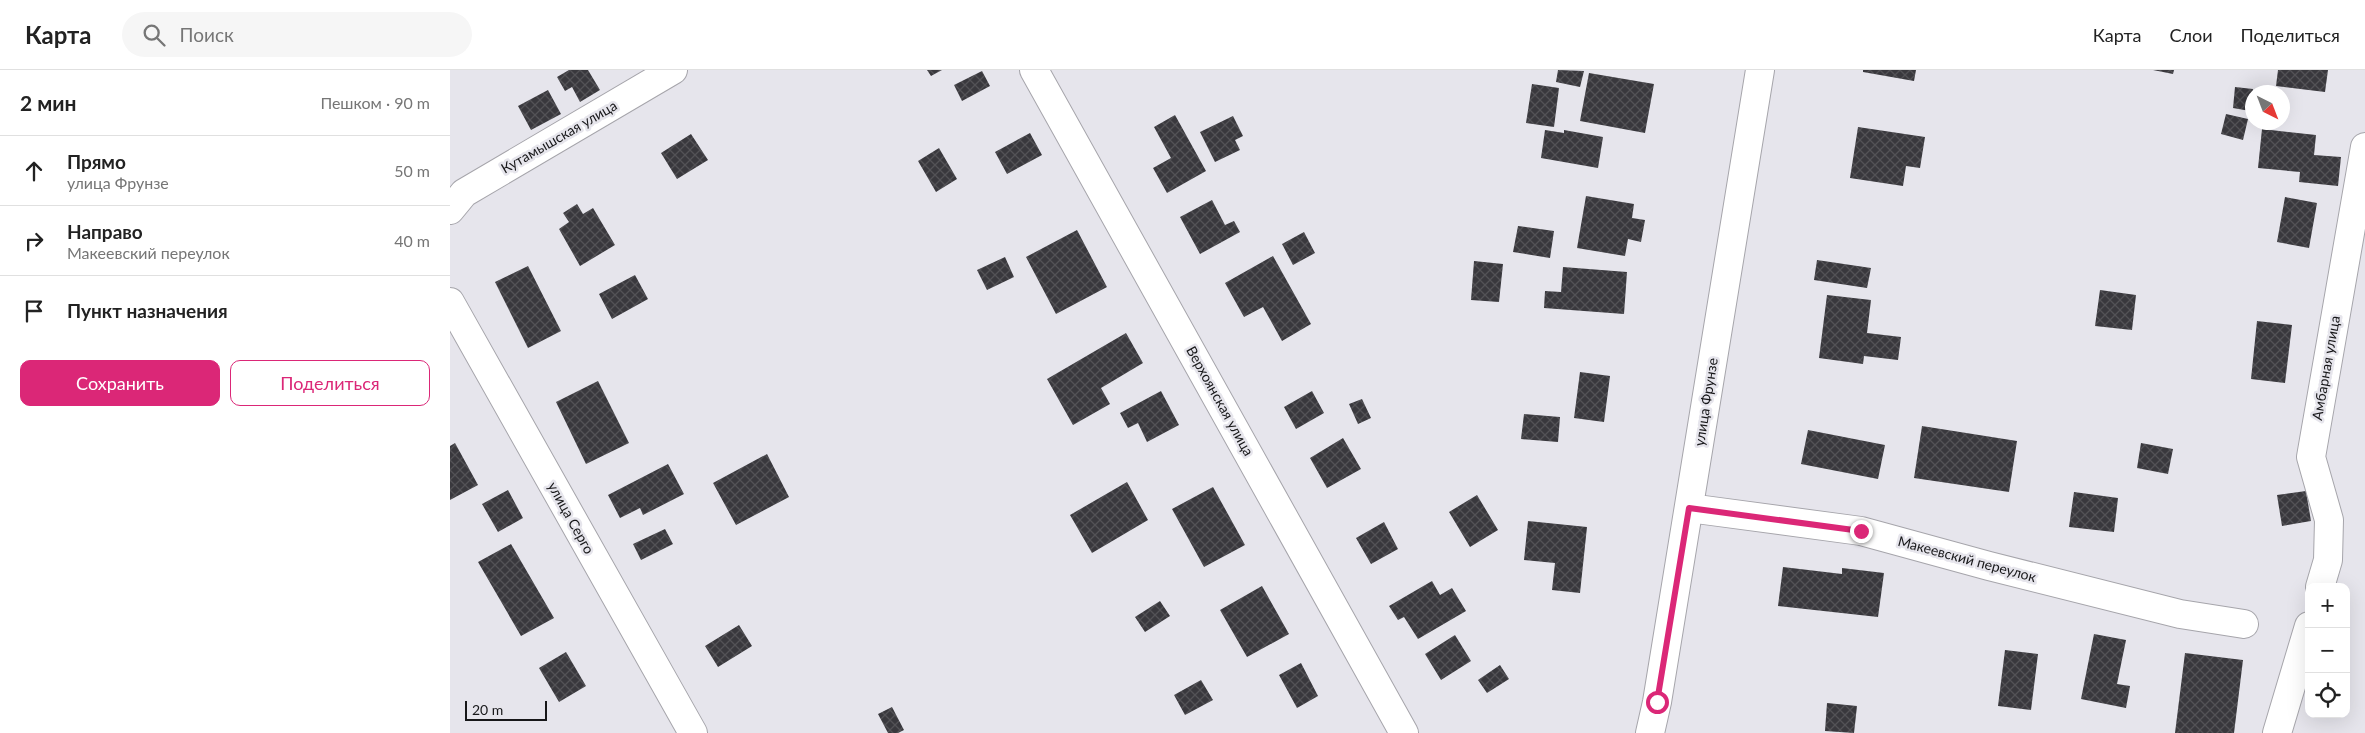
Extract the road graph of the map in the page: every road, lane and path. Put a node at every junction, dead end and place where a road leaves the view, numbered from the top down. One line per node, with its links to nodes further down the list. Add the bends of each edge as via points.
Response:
1 (673, 70): 5 (street, Кутамышская улица, via 464,193)
2 (1034, 70): 12 (street, Верхоянская улица)
3 (1760, 70): 7 (street, улица Фрунзе)
4 (2365, 148): 8 (street, Амбарная улица, via 2311,458 2329,520 2328,560)
5 (450, 210)
6 (450, 302): 11 (street, улица Серго)
7 (1689, 508): 9 (street, Макеевский переулок, via 1861,531 2180,614); 13 (street, улица Фрунзе)
8 (2321, 583)
9 (2244, 624)
10 (2308, 628): 14 (street)
11 (693, 733)
12 (1404, 733)
13 (1650, 733)
14 (2277, 733)

